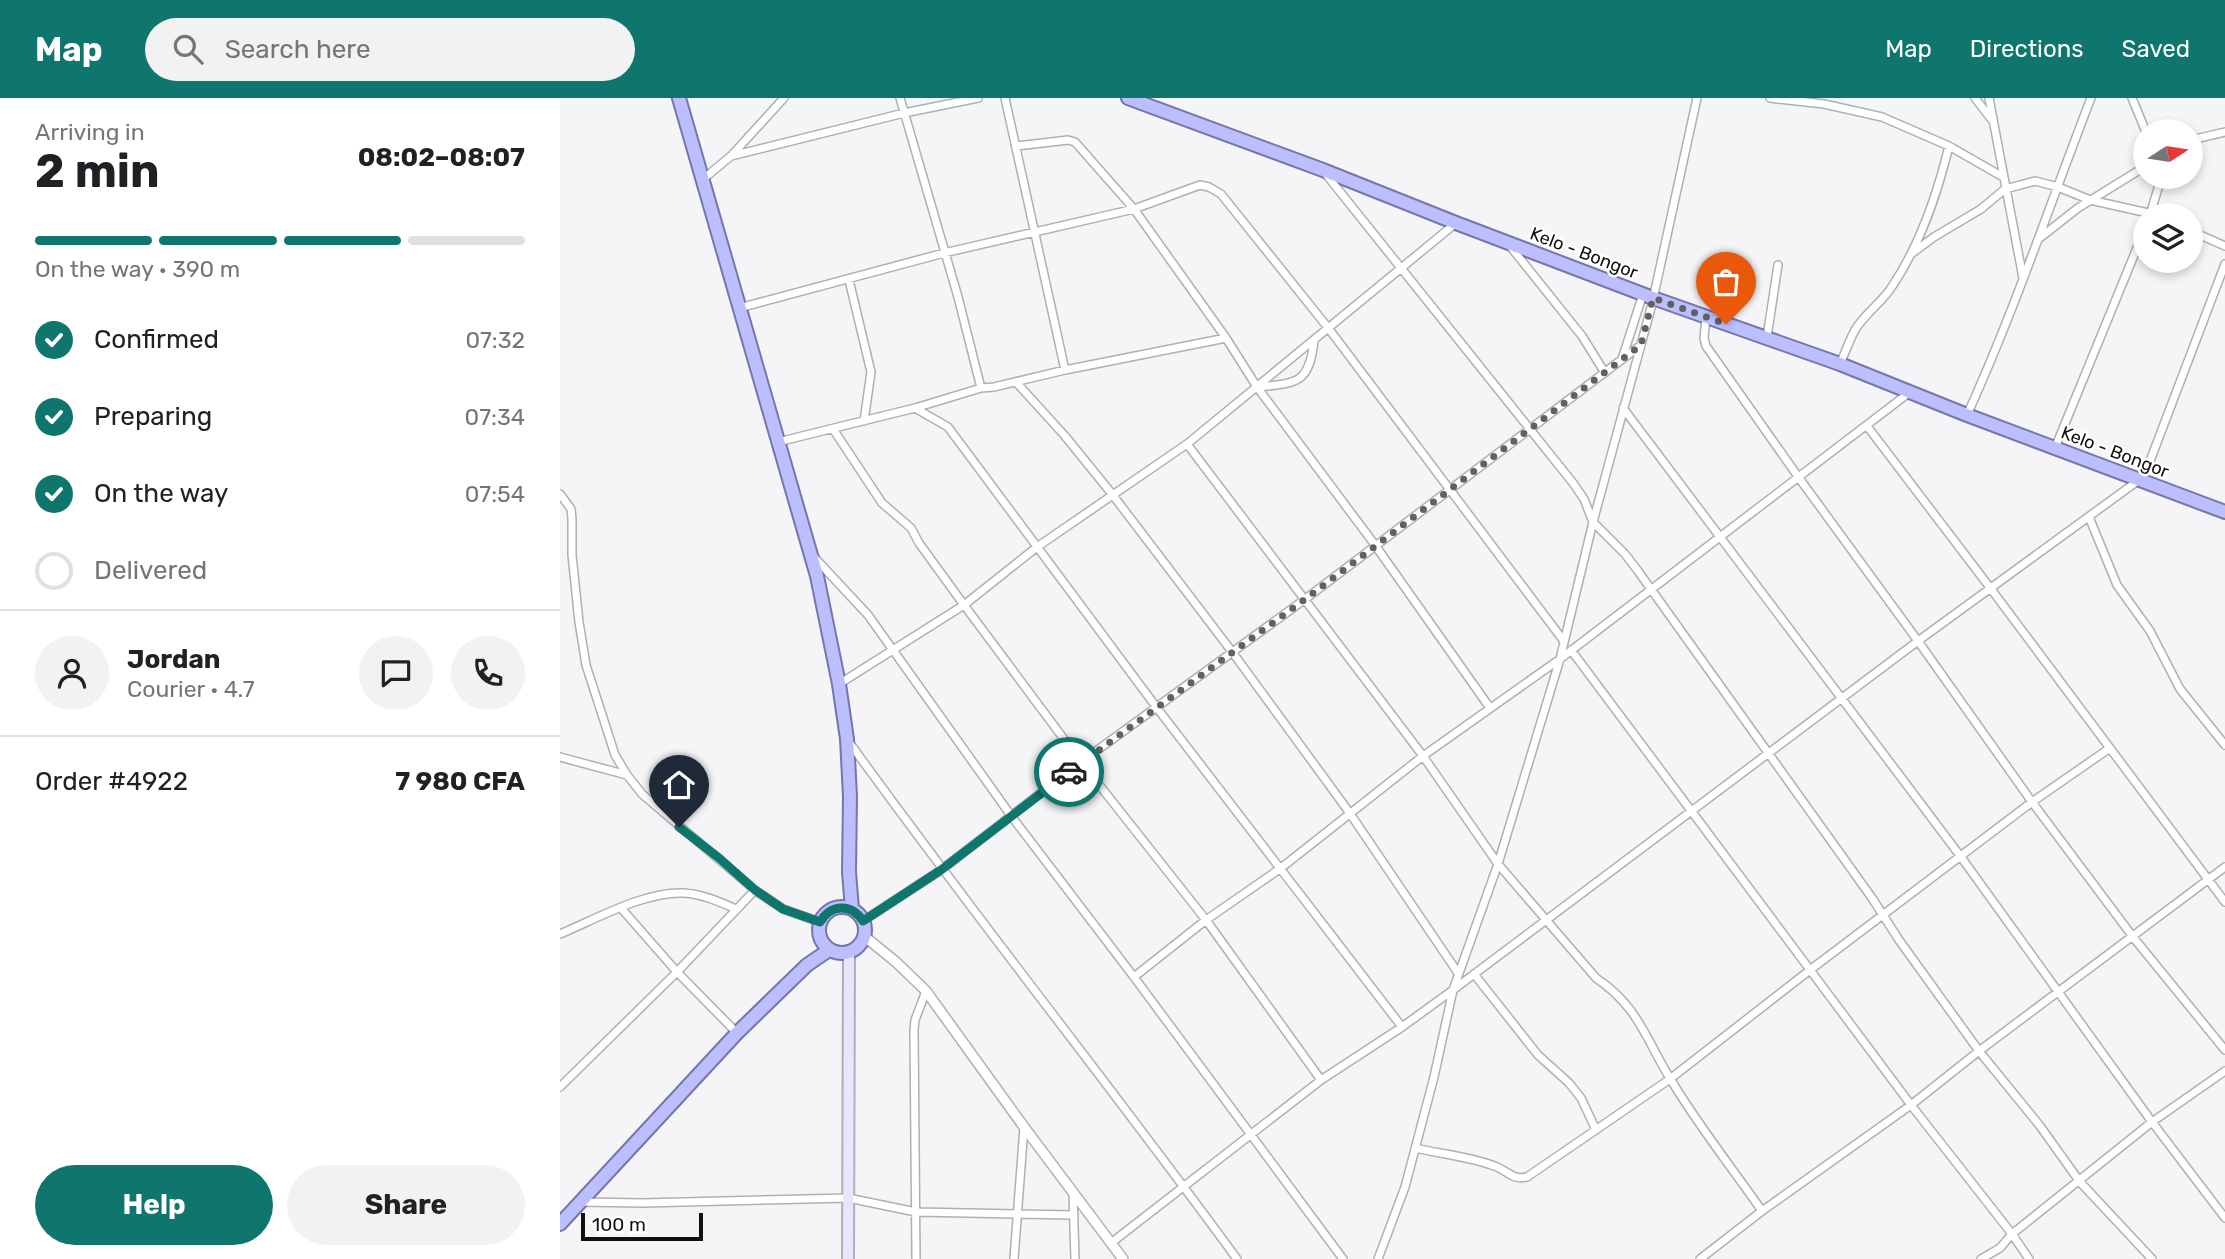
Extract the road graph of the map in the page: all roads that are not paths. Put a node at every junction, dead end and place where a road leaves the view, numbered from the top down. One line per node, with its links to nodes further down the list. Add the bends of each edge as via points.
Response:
1 (679, 98): 24 (highway)
2 (784, 98): 20 (street)
3 (900, 98): 13 (street)
4 (978, 98): 13 (street)
5 (1005, 98): 18 (street)
6 (1128, 98): 21 (highway, Kelo - Bongor)
7 (1697, 98): 44 (street)
8 (1770, 98): 19 (street, via 1865,111)
9 (1975, 98): 15 (street)
10 (1989, 98): 15 (street)
11 (2091, 98): 25 (street)
12 (2132, 98): 14 (street)
13 (904, 113): 20 (street); 36 (street)
14 (2141, 119)
15 (1992, 121): 23 (street)
16 (2225, 132): 17 (street)
17 (2203, 137)
18 (1017, 146): 28 (street, via 1075,142); 31 (street)
19 (1949, 146): 23 (street); 37 (street, via 1939,188)
20 (731, 156): 24 (street)
21 (1323, 170): 30 (highway, Kelo - Bongor); 41 (street)
22 (2133, 174): 27 (street)
23 (2003, 177): 26 (street)
24 (702, 180): 45 (highway)
25 (2058, 187): 26 (street, via 2035,181); 27 (street); 33 (street)
26 (2005, 189): 37 (street); 42 (street)
27 (2090, 200): 29 (street); 33 (street)
28 (1134, 209): 31 (street); 47 (street, via 1200,185 1221,194); 49 (street)
29 (2133, 210)
30 (1456, 223): 34 (highway, Kelo - Bongor); 41 (street)
31 (1034, 231): 36 (street); 54 (street)
32 (2203, 236): 35 (street)
33 (2040, 237): 42 (street)
34 (1507, 243): 44 (highway, Kelo - Bongor); 55 (street, via 1582,335)
35 (2225, 246)
36 (944, 253): 43 (street); 58 (street)
37 (1911, 254): 53 (street, via 1891,288 1855,330)
38 (2133, 258): 69 (street)
39 (2225, 264): 71 (street)
40 (1778, 265): 48 (street)
41 (1402, 269): 47 (street); 66 (street)
42 (2023, 279): 62 (street)
43 (849, 280): 45 (street); 63 (street, via 871,372)
44 (1648, 296): 46 (highway, Kelo - Bongor); 51 (street); 52 (street)
45 (739, 308): 67 (highway)
46 (1706, 317): 48 (highway, Kelo - Bongor); 70 (street, via 1706,346)
47 (1329, 328): 50 (street); 72 (street)
48 (1767, 337): 53 (highway, Kelo - Bongor)
49 (1226, 338): 54 (street); 57 (street)
50 (1314, 341): 57 (street); 57 (street, via 1312,360 1303,377 1291,384)
51 (1641, 345): 52 (street); 61 (street)
52 (1622, 360): 55 (street)
53 (1840, 365): 59 (highway, Kelo - Bongor)
54 (1065, 370): 56 (street)
55 (1605, 373): 66 (street)
56 (1016, 382): 58 (street); 74 (street)
57 (1257, 387): 68 (street); 79 (street)
58 (981, 388): 60 (street)
59 (1911, 391): 62 (highway, Kelo - Bongor); 64 (street)
60 (915, 408): 63 (street); 80 (street, via 948,426)
61 (1623, 408): 77 (street); 78 (street)
62 (1966, 415): 69 (highway, Kelo - Bongor)
63 (864, 421): 65 (street)
64 (1867, 426): 70 (street); 82 (street)
65 (833, 429): 67 (street); 85 (street, via 882,503 911,528)
66 (1529, 430): 72 (street); 77 (street, via 1573,483)
67 (778, 442): 81 (highway)
68 (1187, 444): 74 (street); 84 (street)
69 (2055, 448): 71 (highway, Kelo - Bongor)
70 (1798, 478): 78 (street); 87 (street)
71 (2139, 480): 75 (highway, Kelo - Bongor); 76 (street)
72 (1450, 490): 79 (street); 86 (street)
73 (560, 494): 103 (street, via 571,509 586,665 615,755)
74 (1112, 494): 80 (street); 90 (street)
75 (2225, 512)
76 (2089, 517): 82 (street); 97 (street, via 2117,585 2150,631 2180,690)
77 (1593, 522): 83 (street, via 1625,554); 86 (street)
78 (1720, 537): 83 (street); 93 (street)
79 (1375, 545): 84 (street); 95 (street)
80 (1037, 547): 85 (street); 94 (street)
81 (810, 553): 89 (street, via 868,615); 92 (highway)
82 (1992, 589): 87 (street); 98 (street)
83 (1650, 590): 88 (street); 99 (street)
84 (1304, 600): 90 (street); 100 (street)
85 (964, 605): 89 (street); 102 (street)
86 (1563, 640): 91 (street)
87 (1918, 641): 93 (street); 104 (street)
88 (1571, 650): 91 (street); 105 (street)
89 (894, 651): 92 (street); 107 (street)
90 (1233, 653): 94 (street); 106 (street)
91 (1560, 659): 95 (street); 109 (street)
92 (839, 684): 96 (highway)
93 (1842, 699): 99 (street); 108 (street)
94 (1157, 708): 102 (street); 111 (street)
95 (1490, 708): 100 (street)
96 (847, 739): 112 (street); 113 (highway)
97 (2225, 744)
98 (2110, 748): 104 (street); 114 (street)
99 (1768, 755): 105 (street); 121 (street)
100 (1423, 756): 106 (street); 109 (street)
101 (560, 757): 103 (street)
102 (1081, 762): 107 (street); 122 (street)
103 (626, 775): 115 (street, via 642,794)
104 (2032, 802): 108 (street); 129 (street)
105 (1692, 811): 123 (street); 133 (street)
106 (1349, 813): 111 (street); 135 (street)
107 (1012, 817): 112 (street); 137 (street)
108 (1961, 857): 121 (street); 140 (street)
109 (1498, 864): 123 (street); 135 (street)
110 (2225, 867): 114 (street)
111 (1281, 868): 122 (street); 141 (street)
112 (941, 870): 124 (street); 156 (street)
113 (849, 872): 119 (highway); 120 (highway)
114 (2208, 879): 116 (street); 129 (street)
115 (755, 890): 118 (street); 125 (street, via 783,909)
116 (2225, 902)
117 (621, 908): 118 (street, via 660,895 684,893); 126 (street); 134 (street)
118 (736, 908): 134 (street)
119 (836, 908): 120 (highway); 125 (highway)
120 (852, 909): 124 (highway)
121 (1883, 916): 133 (street); 144 (street)
122 (1206, 920): 137 (street); 147 (street)
123 (1545, 920): 136 (street); 146 (street, via 1596,978 1626,1003)
124 (863, 921): 127 (highway)
125 (820, 922): 128 (highway)
126 (560, 934)
127 (864, 936): 131 (highway); 139 (street)
128 (820, 937): 130 (highway); 132 (highway)
129 (2133, 937): 140 (street); 143 (street)
130 (829, 950): 131 (highway); 132 (highway)
131 (849, 952): 158 (main road)
132 (807, 965): 142 (highway)
133 (1810, 970): 146 (street); 149 (street)
134 (677, 972): 142 (street); 148 (street)
135 (1458, 973): 138 (street)
136 (1474, 974): 138 (street); 152 (street, via 1538,1055 1581,1098)
137 (1133, 977): 153 (street)
138 (1453, 990): 141 (street); 154 (street)
139 (926, 991): 151 (street); 160 (street, via 915,1020)
140 (2057, 993): 144 (street); 150 (street)
141 (1402, 1027): 147 (street)
142 (737, 1033): 159 (highway)
143 (2225, 1050)
144 (1979, 1051): 149 (street); 155 (street)
145 (2225, 1071): 150 (street)
146 (1670, 1079): 152 (street); 161 (street)
147 (1321, 1080): 153 (street)
148 (560, 1087)
149 (1911, 1105): 161 (street); 166 (street)
150 (2152, 1122): 155 (street); 165 (street)
151 (1024, 1127): 157 (street); 162 (street)
152 (1596, 1129): 154 (street, via 1518,1179 1495,1166)
153 (1251, 1135): 156 (street); 174 (street)
154 (1415, 1148): 175 (street)
155 (2080, 1182): 166 (street); 179 (street)
156 (1185, 1187): 167 (street); 173 (street)
157 (1073, 1193): 163 (street); 167 (street)
158 (848, 1198): 159 (street); 160 (street); 168 (main road)
159 (580, 1202): 164 (highway)
160 (916, 1212): 162 (street); 169 (street)
161 (1762, 1212): 176 (street)
162 (1017, 1215): 163 (street); 170 (street)
163 (1074, 1215): 171 (street)
164 (562, 1216)
165 (2225, 1218)
166 (2012, 1234): 177 (street); 178 (street)
167 (1111, 1243): 172 (street)
168 (848, 1259)
169 (916, 1259)
170 (1014, 1259)
171 (1075, 1259)
172 (1123, 1259)
173 (1237, 1259)
174 (1342, 1259)
175 (1378, 1259)
176 (1700, 1259)
177 (1981, 1259)
178 (2029, 1259)
179 (2152, 1259)

